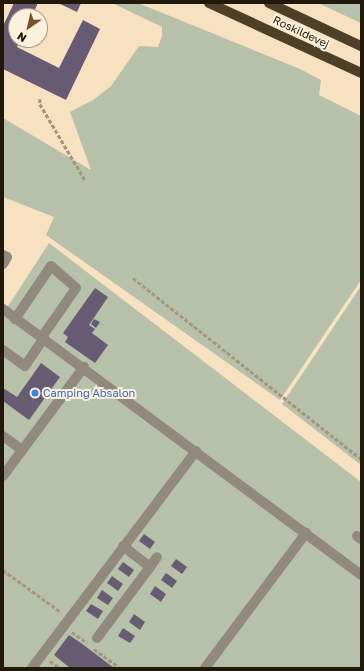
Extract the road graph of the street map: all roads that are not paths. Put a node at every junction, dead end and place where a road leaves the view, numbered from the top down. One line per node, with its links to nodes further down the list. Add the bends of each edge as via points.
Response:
1 (209, 3): 4 (main road, Roskildevej)
2 (269, 3): 3 (main road, Roskildevej)
3 (361, 46)
4 (361, 73)
5 (3, 255): 6 (lane, via 7,257)
6 (3, 264)
7 (3, 309): 8 (lane)
8 (15, 319): 9 (lane); 9 (lane, via 51,266 76,288)
9 (43, 338): 10 (lane, via 25,366); 11 (lane)
10 (3, 350)
11 (84, 367): 13 (lane); 14 (lane)
12 (3, 436): 13 (lane)
13 (22, 450): 15 (lane)
14 (196, 451): 16 (lane); 17 (lane)
15 (3, 476)
16 (306, 533): 20 (lane); 23 (lane)
17 (123, 546): 19 (lane); 22 (lane)
18 (157, 557): 19 (lane)
19 (150, 567): 21 (lane)
20 (361, 575)
21 (97, 638)
22 (32, 668)
23 (205, 668)

